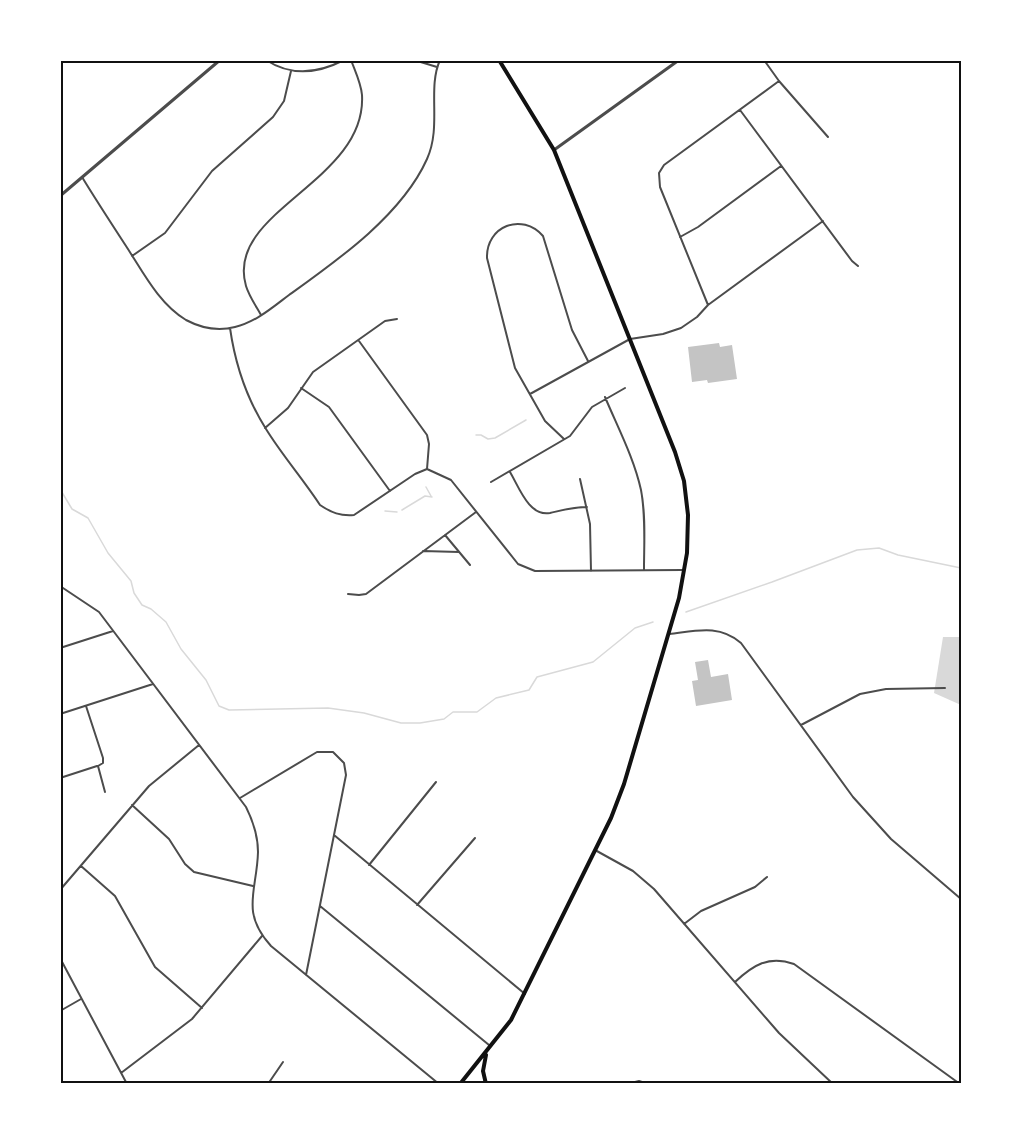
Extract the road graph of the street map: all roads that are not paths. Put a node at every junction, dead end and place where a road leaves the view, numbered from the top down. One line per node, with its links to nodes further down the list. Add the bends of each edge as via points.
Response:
1 (220, 60): 17 (street)
2 (266, 60): 11 (street)
3 (344, 60): 11 (street, via 319,71)
4 (351, 60): 24 (street, via 362,94 360,114 350,139 329,169 258,232 248,248 244,266 246,285)
5 (414, 60): 10 (street)
6 (440, 60): 10 (street)
7 (499, 60): 15 (main road)
8 (679, 60): 15 (street)
9 (764, 60): 12 (street)
10 (437, 67): 24 (street, via 434,139 427,160 411,185 351,250)
11 (291, 71): 21 (street, via 284,101 273,117 212,171 165,232)
12 (779, 81): 13 (street); 14 (street)
13 (740, 110): 16 (street); 20 (street, via 661,168 659,183)
14 (828, 137)
15 (554, 150): 27 (main road)
16 (782, 165): 19 (street); 20 (street)
17 (82, 177): 18 (street); 21 (street)
18 (60, 196)
19 (823, 221): 22 (street); 23 (street)
20 (680, 237): 23 (street)
21 (132, 256): 26 (street, via 178,314 204,327)
22 (858, 266)
23 (708, 305): 27 (street, via 681,328)
24 (261, 315): 26 (street)
25 (397, 319): 28 (street, via 385,321)
26 (230, 328): 34 (street, via 240,374)
27 (630, 339): 29 (street); 48 (main road, via 684,481 688,528)
28 (359, 340): 30 (street, via 314,372); 36 (street, via 427,435)
29 (588, 361): 32 (street); 32 (street, via 572,330 543,236 523,223 504,226 490,240 487,258 515,368)
30 (302, 388): 34 (street, via 288,408); 40 (street, via 329,407)
31 (625, 388): 33 (street)
32 (530, 394): 35 (street, via 545,421)
33 (605, 397): 35 (street, via 592,406 574,432); 47 (street, via 641,491)
34 (265, 428): 40 (street, via 320,505 330,512 354,515)
35 (564, 439): 37 (street)
36 (428, 469): 40 (street); 42 (street, via 451,480)
37 (510, 472): 39 (street); 41 (street, via 537,512)
38 (580, 479): 41 (street)
39 (491, 482)
40 (390, 491)
41 (587, 507): 49 (street)
42 (476, 512): 43 (street); 49 (street, via 518,564 535,571)
43 (445, 535): 44 (street); 45 (street)
44 (423, 551): 45 (street); 51 (street, via 366,594)
45 (459, 552): 46 (street)
46 (470, 565)
47 (644, 570): 48 (street); 49 (street)
48 (685, 570): 53 (main road)
49 (591, 571)
50 (60, 586): 52 (street, via 93,606)
51 (348, 594)
52 (113, 631): 54 (street); 55 (street)
53 (669, 634): 59 (street, via 714,630 736,639); 69 (main road, via 624,784)
54 (60, 648)
55 (153, 684): 57 (street); 60 (street)
56 (945, 688): 59 (street, via 886,689 860,694)
57 (86, 706): 58 (street); 61 (street, via 103,760)
58 (60, 714)
59 (801, 725): 75 (street, via 872,819)
60 (199, 745): 65 (street); 66 (street, via 158,778)
61 (98, 766): 62 (street); 64 (street)
62 (60, 778)
63 (436, 782): 70 (street)
64 (105, 792)
65 (240, 798): 67 (street, via 317,753 333,752 346,769); 73 (street, via 257,838)
66 (132, 806): 71 (street); 73 (street, via 169,839 194,872)
67 (334, 836): 70 (street); 77 (street)
68 (475, 838): 76 (street)
69 (595, 850): 78 (street, via 644,879); 83 (main road)
70 (369, 864): 76 (street)
71 (81, 865): 74 (street); 85 (street, via 115,897 155,967)
72 (767, 876): 78 (street, via 754,887 700,911)
73 (253, 886): 79 (street, via 253,915)
74 (60, 890)
75 (961, 899)
76 (417, 905): 83 (street)
77 (320, 906): 81 (street); 87 (street)
78 (684, 924): 82 (street)
79 (262, 936): 81 (street); 85 (street)
80 (60, 958): 84 (street)
81 (306, 975): 94 (street)
82 (735, 982): 99 (street, via 786,1040); 100 (street, via 764,962 794,964)
83 (525, 994): 87 (main road)
84 (82, 999): 86 (street); 90 (street)
85 (202, 1008): 90 (street, via 182,1028)
86 (60, 1011)
87 (491, 1047): 88 (main road)
88 (486, 1053): 91 (main road); 96 (main road)
89 (283, 1062): 93 (street)
90 (121, 1073): 92 (street)
91 (462, 1082): 95 (street)
92 (126, 1084)
93 (268, 1084)
94 (439, 1084)
95 (468, 1084)
96 (486, 1084)
97 (627, 1084): 98 (street)
98 (648, 1084)
99 (833, 1084)
100 (960, 1084)

